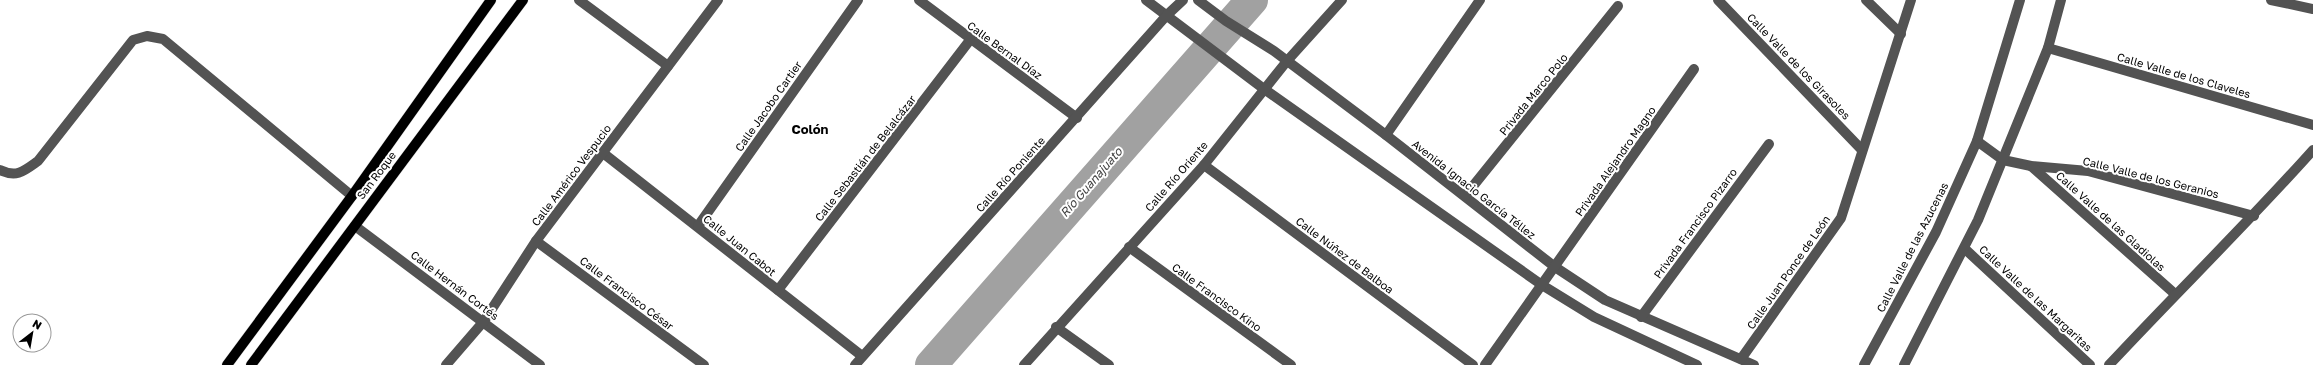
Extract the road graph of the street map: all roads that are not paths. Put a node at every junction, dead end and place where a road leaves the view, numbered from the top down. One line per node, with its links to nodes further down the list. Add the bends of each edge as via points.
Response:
1 (491, 0): 40 (main road, San Roque)
2 (523, 0): 43 (main road, San Roque)
3 (579, 0): 25 (street)
4 (718, 0): 25 (street, Calle Américo Vespucio)
5 (858, 0): 44 (street, Calle Jacobo Cartier)
6 (919, 0): 22 (street, Calle Bernal Díaz)
7 (1146, 0): 20 (street)
8 (1183, 0): 20 (street, Calle Río Poniente)
9 (1198, 0): 24 (street, Avenida Ignacio García Téllez, via 1226,22)
10 (1342, 0): 24 (street, Calle Río Oriente)
11 (1480, 0): 30 (street)
12 (1718, 0): 33 (street, Calle Valle de los Girasoles)
13 (1866, 0): 21 (street)
14 (1911, 0): 21 (street)
15 (2020, 0): 31 (street, Calle Valle de las Azucenas)
16 (2061, 0): 23 (street)
17 (2271, 0): 19 (street)
18 (1618, 6): 41 (street, Privada Marco Polo)
19 (2313, 9)
20 (1169, 17): 27 (street); 28 (street, Calle Río Poniente)
21 (1901, 34): 33 (street)
22 (970, 40): 28 (street, Calle Bernal Díaz); 50 (street, Calle Sebastián de Belalcázar)
23 (2048, 48): 29 (street, Calle Valle de los Claveles); 36 (street)
24 (1287, 61): 27 (street, Calle Río Oriente); 30 (street, Avenida Ignacio García Téllez)
25 (668, 66): 35 (street, Calle Américo Vespucio)
26 (1694, 70): 48 (street, Privada Alejandro Magno)
27 (1264, 89): 37 (street, Calle Río Oriente); 49 (street)
28 (1077, 118): 55 (street, Calle Río Poniente)
29 (2313, 125)
30 (1386, 135): 41 (street, Avenida Ignacio García Téllez)
31 (1977, 141): 36 (street, Calle Valle de los Geranios); 70 (street, Calle Valle de las Azucenas, via 1936,232)
32 (1769, 144): 52 (street, Privada Francisco Pizarro)
33 (1862, 150): 56 (street, Calle Juan Ponce de León, via 1841,218)
34 (2313, 150): 42 (street)
35 (603, 153): 44 (street, Calle Juan Cabot); 45 (street, Calle Américo Vespucio)
36 (2003, 160): 38 (street, Calle Valle de los Geranios); 47 (street)
37 (1204, 165): 46 (street, Calle Río Oriente); 66 (street, Calle Núñez de Balboa)
38 (2031, 166): 42 (street, Calle Valle de los Geranios, via 2088,171); 51 (street, Calle Valle de las Gladiolas)
39 (0, 170): 40 (street, via 10,174 22,172 38,161 133,40 147,36 163,39)
40 (352, 196): 57 (main road, San Roque)
41 (1466, 196): 48 (street, Avenida Ignacio García Téllez)
42 (2254, 216): 51 (street)
43 (355, 226): 53 (street, Calle Hernán Cortés); 58 (main road, San Roque)
44 (698, 226): 50 (street, Calle Juan Cabot)
45 (536, 241): 53 (street, Calle Américo Vespucio); 61 (street, Calle Francisco César)
46 (1129, 248): 54 (street, Calle Río Oriente); 65 (street, Calle Francisco Kino)
47 (1965, 248): 71 (street); 72 (street, Calle Valle de las Margaritas)
48 (1555, 267): 49 (street, Privada Alejandro Magno); 52 (street, Avenida Ignacio García Téllez, via 1604,300)
49 (1542, 286): 67 (street, Privada Alejandro Magno); 68 (street, via 1594,317)
50 (778, 290): 55 (street, Calle Juan Cabot)
51 (2175, 294): 73 (street)
52 (1641, 317): 56 (street, Avenida Ignacio García Téllez)
53 (484, 321): 59 (street, Calle Américo Vespucio); 60 (street, Calle Hernán Cortés)
54 (1056, 327): 63 (street, Calle Río Oriente); 64 (street)
55 (862, 356): 62 (street, Calle Río Poniente)
56 (1741, 360): 69 (street, Avenida Ignacio García Téllez)
57 (227, 365)
58 (251, 365)
59 (446, 365)
60 (540, 365)
61 (704, 365)
62 (855, 365)
63 (1024, 365)
64 (1109, 365)
65 (1291, 365)
66 (1473, 365)
67 (1485, 365)
68 (1697, 365)
69 (1754, 365)
70 (1864, 365)
71 (1904, 365)
72 (2090, 365)
73 (2109, 365)

